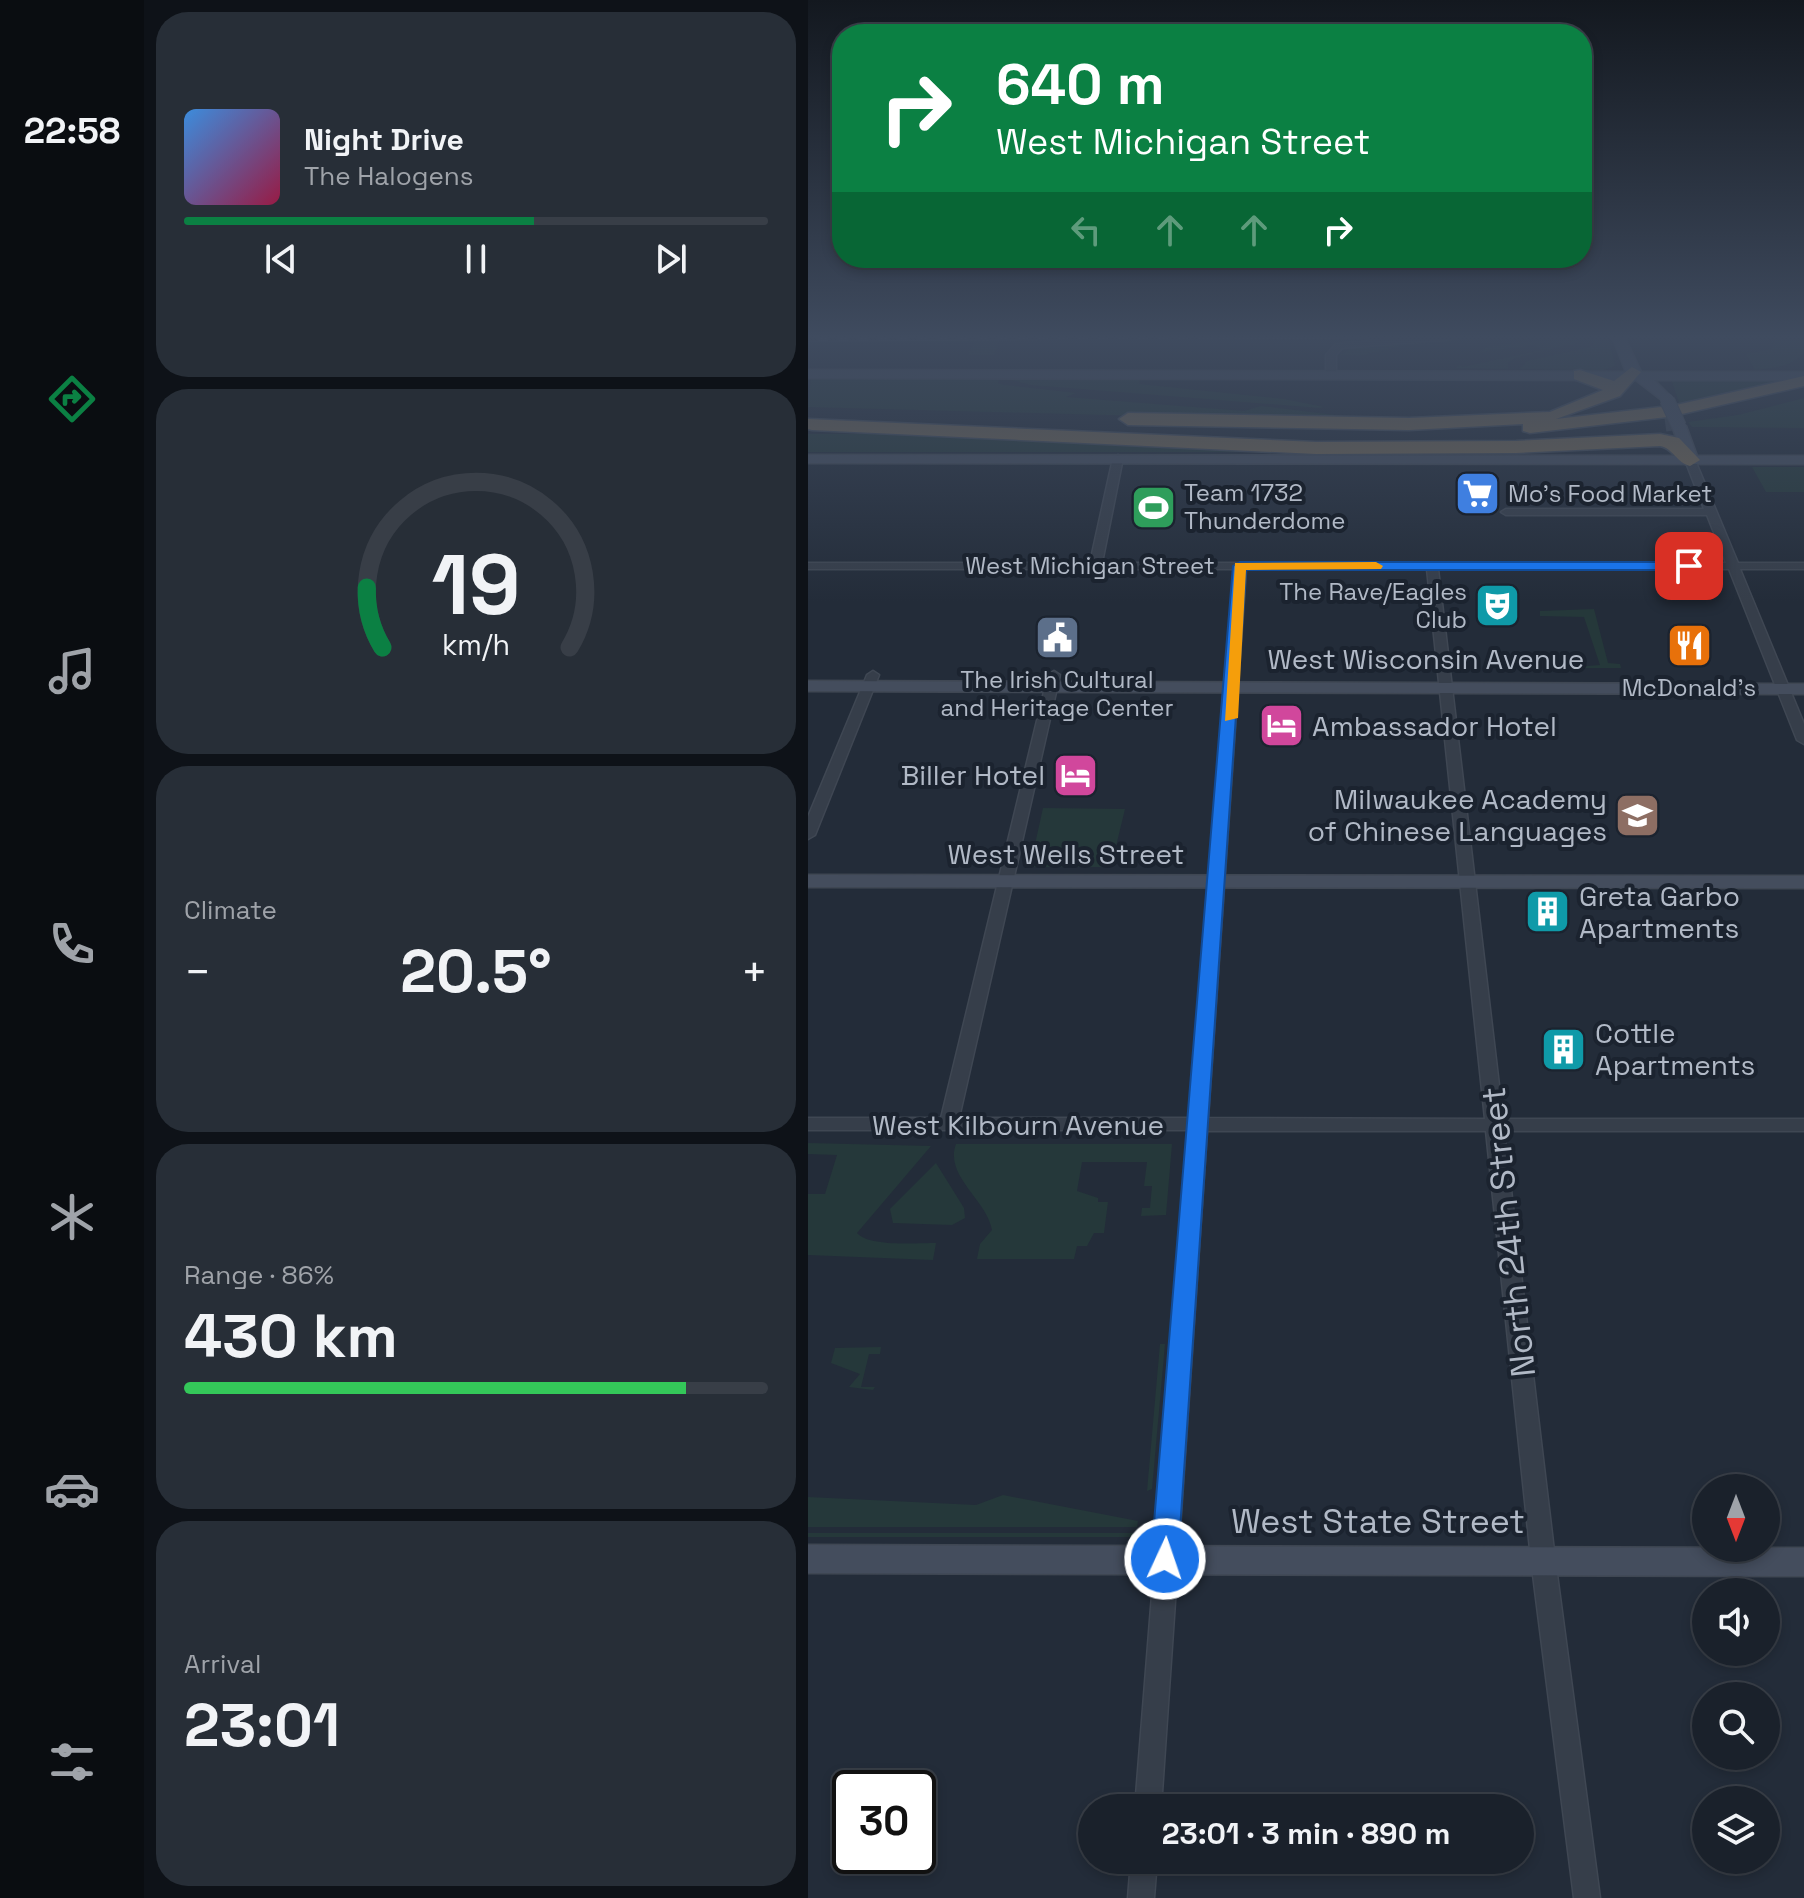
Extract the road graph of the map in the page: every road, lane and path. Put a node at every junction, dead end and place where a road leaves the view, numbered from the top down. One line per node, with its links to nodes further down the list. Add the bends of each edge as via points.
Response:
1 (892, 425): 8 (highway, via 1316,448)
2 (951, 425): 5 (highway, via 1428,440 1530,437)
3 (1236, 425): 4 (highway, via 1436,431)
4 (1572, 425)
5 (1619, 425)
6 (1673, 425): 8 (highway, via 1671,435)
7 (1678, 425): 11 (street)
8 (1614, 442): 11 (highway, via 1667,441)
9 (1118, 458): 10 (street); 11 (street); 17 (street)
10 (808, 459)
11 (1690, 460): 12 (street); 14 (street)
12 (1804, 460)
13 (1506, 512): 14 (street)
14 (1712, 512): 15 (street)
15 (1733, 565): 19 (street, West Michigan Street); 20 (street, West Michigan Street); 26 (street)
16 (808, 566): 17 (street, West Michigan Street)
17 (1095, 566): 18 (street, West Michigan Street)
18 (1240, 566): 19 (street, West Michigan Street); 25 (street)
19 (1432, 566): 27 (street, North 24th Street)
20 (1804, 566)
21 (808, 674): 23 (street, West Wisconsin Avenue)
22 (1804, 676): 26 (street, West Wisconsin Avenue)
23 (870, 680): 24 (street, West Wisconsin Avenue); 28 (street, West Wisconsin Avenue); 31 (street)
24 (1053, 681): 25 (street, West Wisconsin Avenue); 33 (street)
25 (1233, 681): 27 (street, West Wisconsin Avenue); 34 (street)
26 (1780, 682): 27 (street, West Wisconsin Avenue); 29 (street, West Wisconsin Avenue); 30 (street)
27 (1445, 683): 36 (street, North 24th Street)
28 (808, 686)
29 (1804, 689)
30 (1804, 740)
31 (808, 835)
32 (808, 881): 33 (street, West Wells Street)
33 (1007, 882): 34 (street, West Wells Street); 38 (street)
34 (1218, 882): 36 (street, West Wells Street); 39 (street)
35 (1804, 882): 36 (street, West Wells Street)
36 (1470, 883): 40 (street, North 24th Street)
37 (808, 1124): 38 (street, West Kilbourn Avenue)
38 (949, 1124): 39 (street, West Kilbourn Avenue)
39 (1199, 1125): 40 (street, West Kilbourn Avenue); 43 (street)
40 (1497, 1125): 41 (street, West Kilbourn Avenue); 44 (street, North 24th Street)
41 (1804, 1125)
42 (808, 1559): 43 (street, West State Street)
43 (1165, 1559): 44 (street, West State Street); 46 (street)
44 (1543, 1559): 45 (street, West State Street); 49 (street, North 24th Street)
45 (1804, 1562)
46 (1149, 1794)
47 (1143, 1874): 48 (street)
48 (1141, 1898)
49 (1587, 1898)

